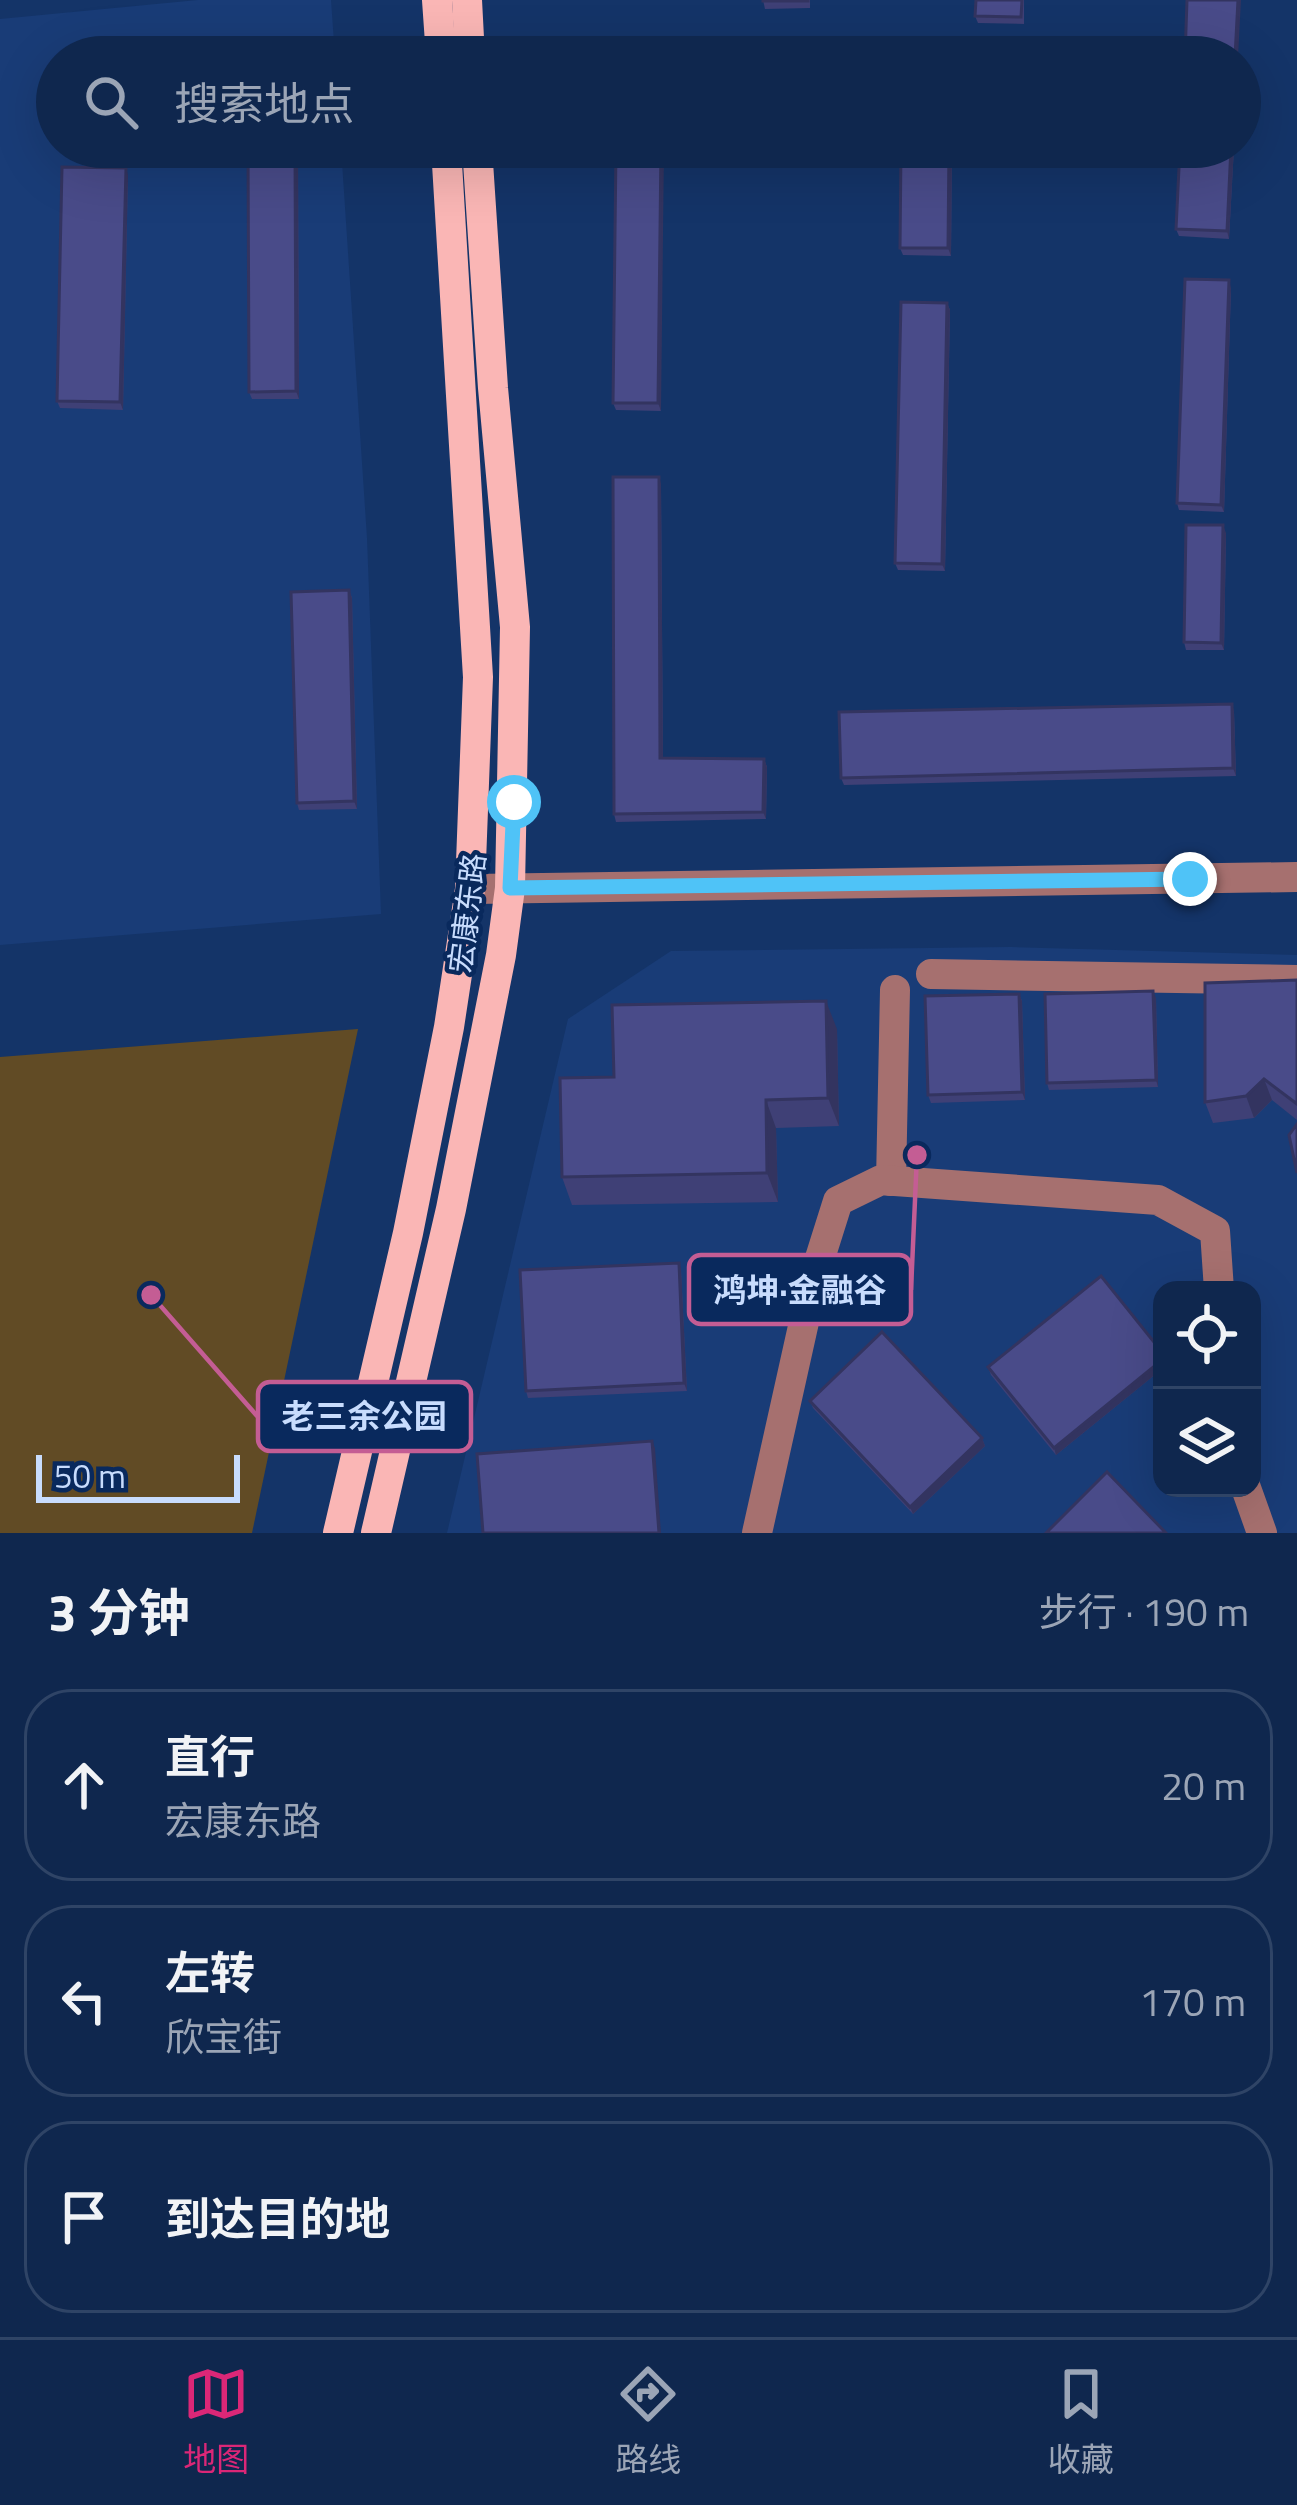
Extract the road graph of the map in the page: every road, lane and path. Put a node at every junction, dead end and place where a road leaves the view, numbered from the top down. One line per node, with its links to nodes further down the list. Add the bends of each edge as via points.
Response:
1 (437, 0): 3 (main road)
2 (466, 0): 4 (main road)
3 (440, 36)
4 (469, 36)
5 (447, 168): 9 (main road, 宏康东路, via 478,677)
6 (478, 168): 8 (main road, 宏康东路, via 515,627)
7 (1297, 877): 8 (street)
8 (510, 888): 9 (street); 17 (main road, 宏康东路, via 451,1210)
9 (470, 889): 16 (main road, 宏康东路, via 412,1210)
10 (931, 974): 11 (street)
11 (1297, 980)
12 (895, 990): 13 (street)
13 (891, 1181): 14 (street, via 1158,1200 1215,1231); 18 (street, via 838,1201)
14 (1219, 1281)
15 (1249, 1497): 19 (street)
16 (338, 1533)
17 (376, 1533)
18 (757, 1533)
19 (1262, 1533)

